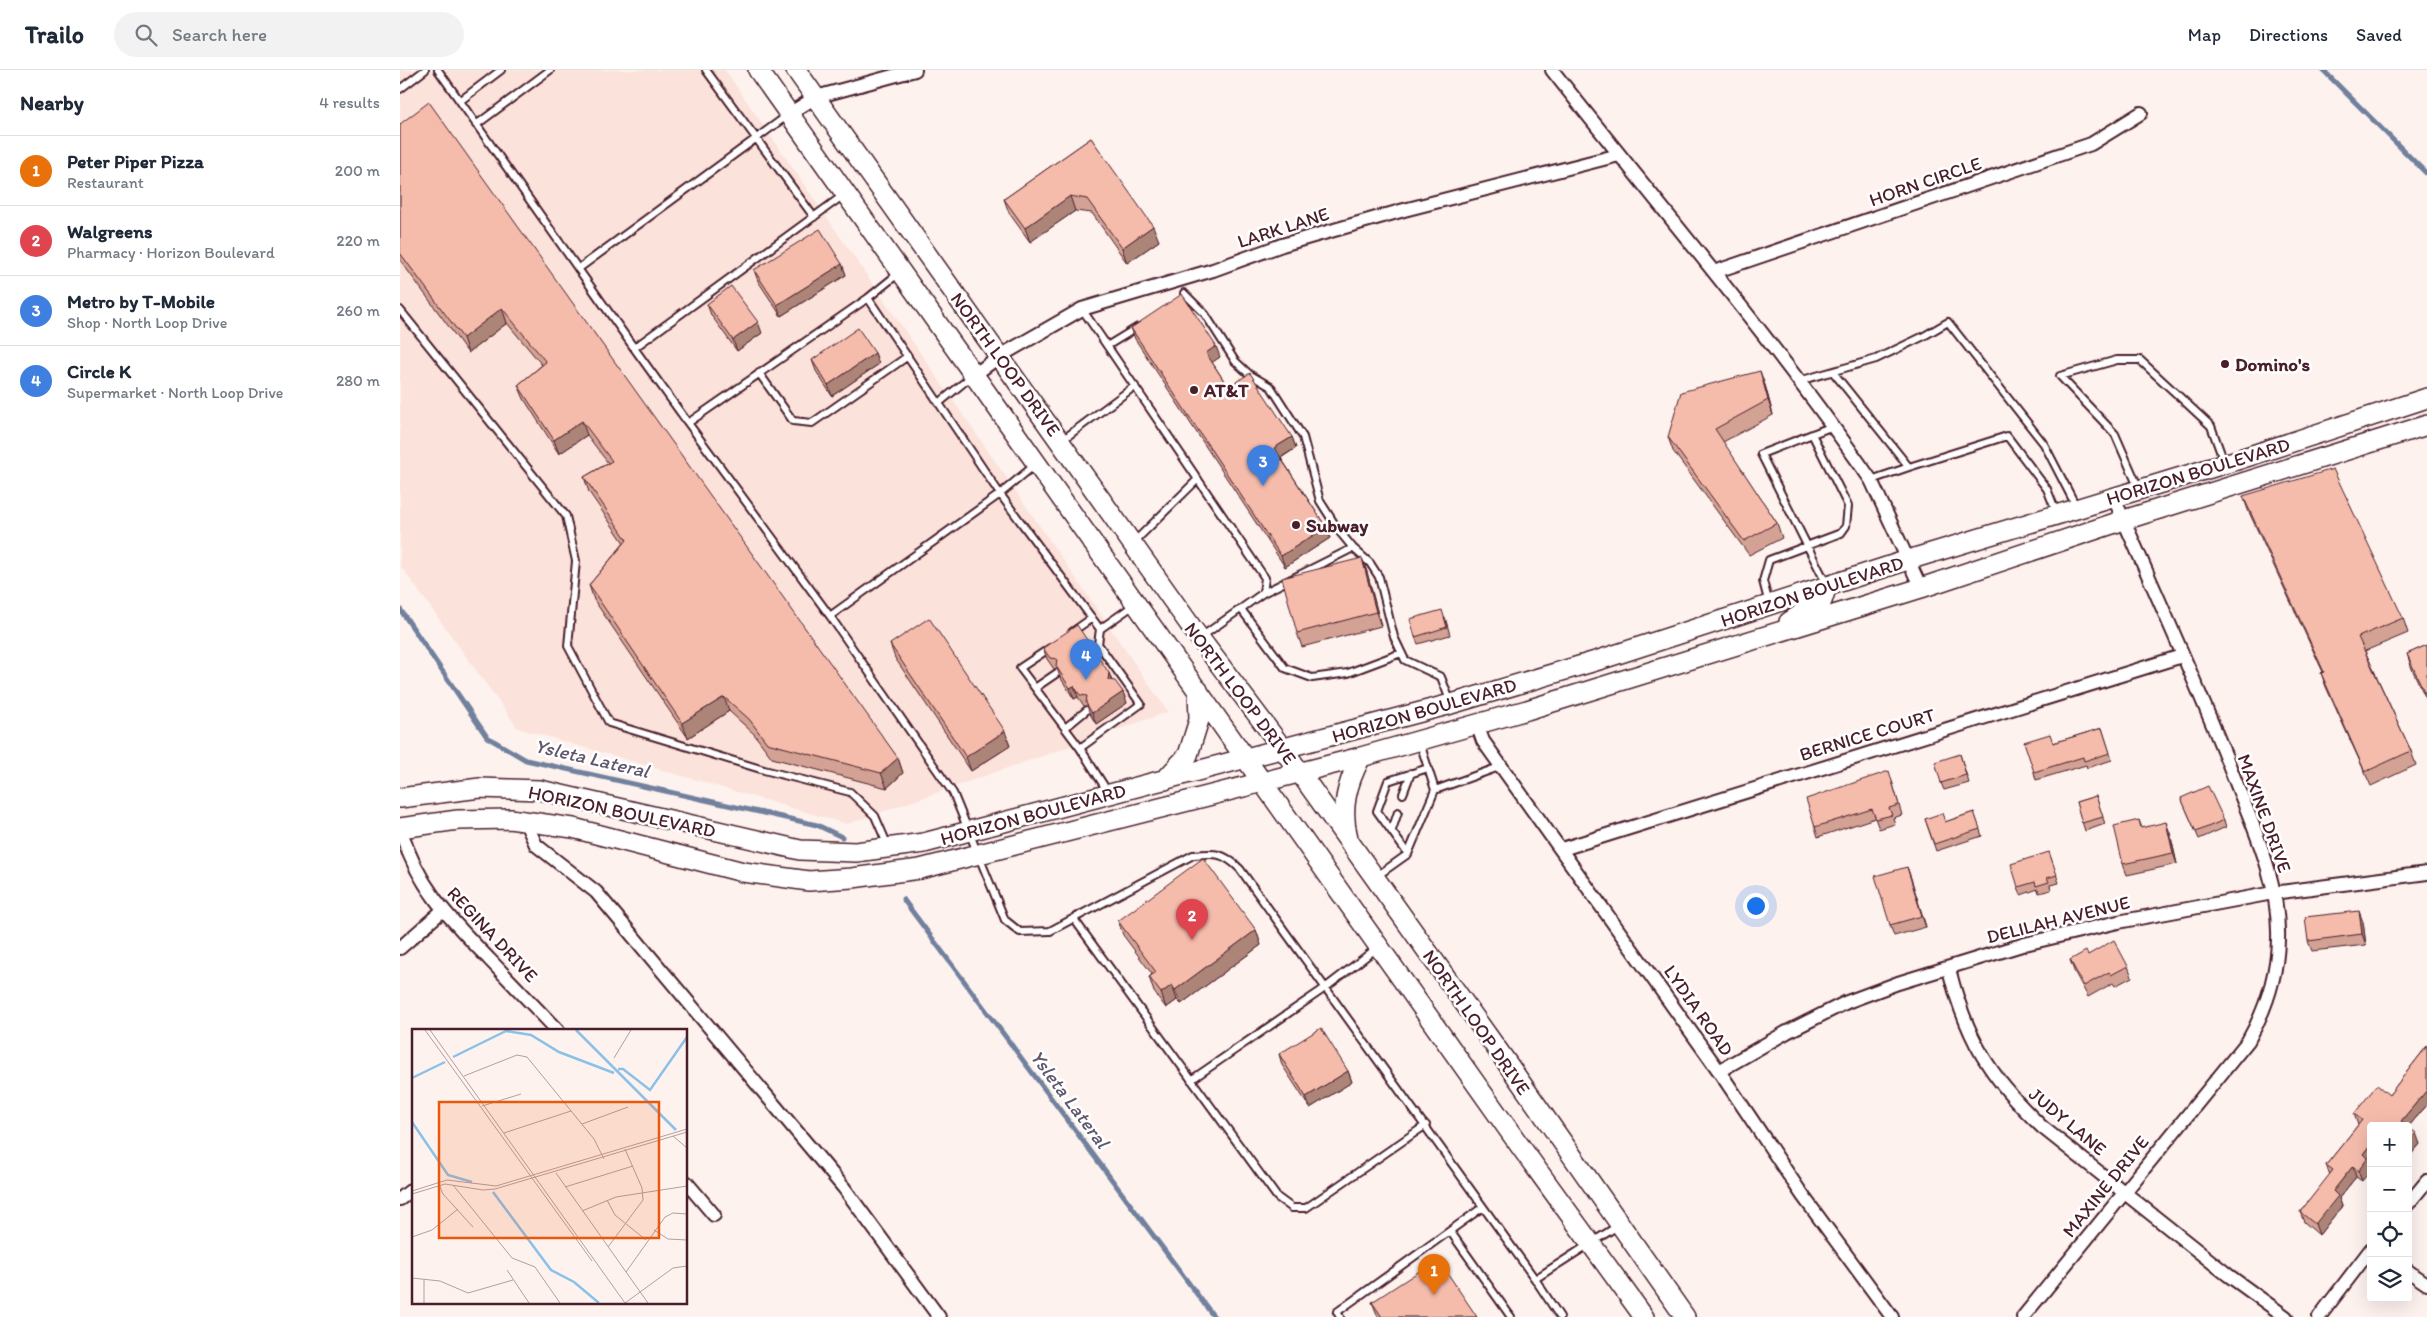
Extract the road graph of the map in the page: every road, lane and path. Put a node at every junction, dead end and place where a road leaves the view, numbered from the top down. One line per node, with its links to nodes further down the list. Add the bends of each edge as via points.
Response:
1 (425, 70): 10 (lane)
2 (438, 70): 12 (lane)
3 (501, 70): 12 (lane)
4 (550, 70): 15 (lane)
5 (706, 70): 16 (lane)
6 (758, 70): 14 (main road, NORTH LOOP DRIVE)
7 (796, 70): 11 (main road, NORTH LOOP DRIVE)
8 (914, 70): 11 (street)
9 (1552, 70): 17 (street)
10 (400, 88)
11 (816, 97): 14 (street); 31 (main road, NORTH LOOP DRIVE)
12 (460, 101): 15 (lane)
13 (2141, 113): 21 (street, HORN CIRCLE, via 2091,144)
14 (789, 114): 16 (lane); 18 (main road, NORTH LOOP DRIVE)
15 (476, 125): 20 (lane)
16 (757, 138): 19 (lane); 20 (lane)
17 (1619, 155): 21 (street); 23 (street, LARK LANE, via 1404,210)
18 (846, 193): 19 (lane); 22 (main road, NORTH LOOP DRIVE)
19 (814, 217): 29 (lane)
20 (578, 269): 29 (lane)
21 (1714, 272): 35 (street)
22 (900, 273): 24 (lane); 34 (main road, NORTH LOOP DRIVE)
23 (1184, 279): 25 (street, LARK LANE); 57 (lane, via 1181,295 1205,314 1235,361 1271,387 1303,437 1320,501)
24 (868, 298): 30 (lane); 33 (lane)
25 (1082, 309): 28 (lane); 31 (street, LARK LANE)
26 (400, 310): 104 (lane, via 566,516 576,561 568,646 609,723 764,770 850,792 876,816)
27 (1145, 322): 28 (lane)
28 (1107, 346): 36 (lane)
29 (634, 348): 39 (lane)
30 (908, 356): 33 (lane, via 812,422 793,421); 38 (lane)
31 (1000, 356): 34 (street, LARK LANE); 43 (main road, NORTH LOOP DRIVE)
32 (1833, 372): 35 (lane); 46 (lane); 52 (lane, via 1876,359 1948,322 2044,444)
33 (759, 373): 39 (lane)
34 (974, 375): 38 (lane); 44 (main road, NORTH LOOP DRIVE)
35 (1799, 381): 41 (street)
36 (1135, 386): 43 (lane); 47 (lane)
37 (2427, 398): 45 (main road, HORIZON BOULEVARD)
38 (939, 403): 50 (lane)
39 (688, 422): 65 (lane)
40 (2427, 425): 54 (main road, HORIZON BOULEVARD)
41 (1833, 426): 42 (lane); 48 (street)
42 (1812, 434): 56 (lane, via 1848,506 1846,526 1840,533); 56 (lane, via 1761,454)
43 (1061, 441): 55 (main road, NORTH LOOP DRIVE)
44 (1037, 463): 50 (lane); 62 (main road, NORTH LOOP DRIVE)
45 (2225, 463): 49 (main road, HORIZON BOULEVARD); 49 (lane, via 2211,426 2140,360 2117,360 2060,376 2115,434)
46 (1909, 467): 48 (lane); 53 (lane, via 2007,436 2047,488)
47 (1198, 479): 55 (lane); 61 (lane, via 1262,572)
48 (1871, 480): 58 (street)
49 (2140, 490): 51 (main road, HORIZON BOULEVARD)
50 (1000, 494): 65 (lane); 66 (lane)
51 (2114, 498): 52 (main road, HORIZON BOULEVARD); 54 (street, MAXINE DRIVE)
52 (2078, 509): 53 (main road, HORIZON BOULEVARD)
53 (2057, 515): 58 (main road, HORIZON BOULEVARD)
54 (2124, 520): 60 (main road, HORIZON BOULEVARD); 75 (street, MAXINE DRIVE)
55 (1133, 543): 70 (main road, NORTH LOOP DRIVE)
56 (1806, 546): 59 (lane); 63 (lane, via 1769,560 1763,581)
57 (1353, 548): 61 (lane); 74 (lane, via 1370,563 1379,577)
58 (1908, 560): 59 (main road, HORIZON BOULEVARD); 60 (street)
59 (1827, 586): 63 (main road, HORIZON BOULEVARD); 68 (main road, via 1822,601 1787,623)
60 (1921, 588): 68 (main road, HORIZON BOULEVARD)
61 (1263, 594): 64 (lane)
62 (1137, 603): 67 (lane); 78 (main road, NORTH LOOP DRIVE)
63 (1770, 605): 79 (main road, HORIZON BOULEVARD)
64 (1241, 609): 70 (lane); 74 (lane, via 1285,668 1312,678 1348,674)
65 (830, 616): 102 (lane, via 952,793)
66 (1092, 618): 67 (lane); 69 (lane)
67 (1100, 629): 72 (lane)
68 (1779, 632): 81 (main road, HORIZON BOULEVARD)
69 (1068, 635)
70 (1200, 638): 85 (main road, NORTH LOOP DRIVE)
71 (1060, 640): 77 (lane, via 1020,668)
72 (1098, 644): 73 (lane); 84 (lane, via 1122,683 1141,704)
73 (1090, 650)
74 (1401, 653): 79 (lane, via 1405,660 1441,676)
75 (2182, 656): 105 (street, BERNICE COURT); 110 (street, MAXINE DRIVE, via 2266,859)
76 (1057, 673): 77 (lane)
77 (1035, 688): 82 (lane)
78 (1198, 690): 87 (main road, NORTH LOOP DRIVE); 92 (main road, via 1198,720 1188,755)
79 (1451, 704): 85 (main road, HORIZON BOULEVARD)
80 (1087, 710): 82 (lane)
81 (1477, 724): 83 (main road, HORIZON BOULEVARD); 88 (street, LYDIA ROAD, via 1483,741)
82 (1065, 728): 84 (lane)
83 (1419, 741): 86 (main road, HORIZON BOULEVARD); 89 (lane)
84 (1080, 748): 95 (lane)
85 (1283, 749): 87 (main road, HORIZON BOULEVARD); 90 (main road, NORTH LOOP DRIVE)
86 (1361, 757): 90 (main road, HORIZON BOULEVARD); 103 (main road, via 1346,791 1344,813)
87 (1247, 758): 92 (main road, HORIZON BOULEVARD); 93 (main road, NORTH LOOP DRIVE)
88 (1502, 766): 94 (lane); 105 (street, LYDIA ROAD)
89 (1428, 768): 91 (lane); 94 (lane)
90 (1300, 772): 93 (main road, HORIZON BOULEVARD); 103 (main road, NORTH LOOP DRIVE)
91 (1412, 773): 96 (lane); 101 (lane, via 1388,781 1377,810)
92 (1165, 780): 95 (main road, HORIZON BOULEVARD)
93 (1262, 782): 106 (main road, HORIZON BOULEVARD); 113 (main road, NORTH LOOP DRIVE)
94 (1435, 790): 107 (lane)
95 (1109, 794): 102 (main road, HORIZON BOULEVARD)
96 (1403, 794)
97 (400, 798): 104 (main road, HORIZON BOULEVARD, via 480,788 540,790 800,850 856,852)
98 (1398, 812): 101 (lane)
99 (525, 821): 100 (main road, HORIZON BOULEVARD, via 458,820); 106 (main road, HORIZON BOULEVARD, via 574,828 743,872 809,881 920,869); 136 (street, via 536,846 596,892 831,1173)
100 (400, 828): 111 (street, REGINA DRIVE, via 416,869)
101 (1392, 830): 107 (lane)
102 (968, 832): 104 (main road, HORIZON BOULEVARD); 106 (lane)
103 (1350, 844): 109 (main road, NORTH LOOP DRIVE)
104 (888, 848)
105 (1562, 849): 118 (street, LYDIA ROAD)
106 (977, 854): 112 (lane, via 1005,920 1020,932 1050,931)
107 (1408, 854): 109 (lane)
108 (2427, 873): 110 (street, DELILAH AVENUE)
109 (1374, 877): 129 (main road, NORTH LOOP DRIVE)
110 (2273, 893): 115 (street, DELILAH AVENUE, via 2109,924 2026,944); 124 (street, MAXINE DRIVE, via 2278,940 2276,964 2270,995 2259,1021 2248,1041)
111 (442, 911): 114 (street); 117 (street, REGINA DRIVE)
112 (1074, 919): 116 (lane, via 1192,855 1217,853 1240,869); 119 (lane)
113 (1378, 947): 116 (lane); 131 (main road, NORTH LOOP DRIVE)
114 (400, 948)
115 (1949, 969): 118 (street, DELILAH AVENUE, via 1898,983 1848,1002 1787,1032); 124 (street, JUDY LANE, via 1969,1032 2000,1084 2042,1127)
116 (1325, 988): 119 (lane); 120 (lane)
117 (556, 1029)
118 (1720, 1071): 142 (street, LYDIA ROAD, via 1803,1196)
119 (1191, 1080): 120 (lane, via 1277,1197 1292,1208 1306,1208)
120 (1426, 1126): 127 (lane)
121 (2427, 1181): 126 (street)
122 (688, 1184): 128 (street)
123 (412, 1190): 125 (street)
124 (2124, 1192): 143 (street, MAXINE DRIVE); 144 (street, JUDY LANE)
125 (400, 1199)
126 (2412, 1199)
127 (1482, 1207): 130 (lane); 134 (lane)
128 (714, 1215)
129 (1620, 1224): 131 (lane); 141 (main road, NORTH LOOP DRIVE)
130 (1450, 1231): 137 (lane, via 1337,1312); 138 (lane)
131 (1589, 1243): 134 (lane); 140 (main road, NORTH LOOP DRIVE)
132 (2367, 1254): 145 (street)
133 (2412, 1274): 135 (street)
134 (1535, 1279): 139 (lane)
135 (2427, 1284)
136 (939, 1317)
137 (1340, 1317)
138 (1511, 1317)
139 (1560, 1317)
140 (1644, 1317)
141 (1686, 1317)
142 (1892, 1317)
143 (2023, 1317)
144 (2286, 1317)
145 (2319, 1317)

